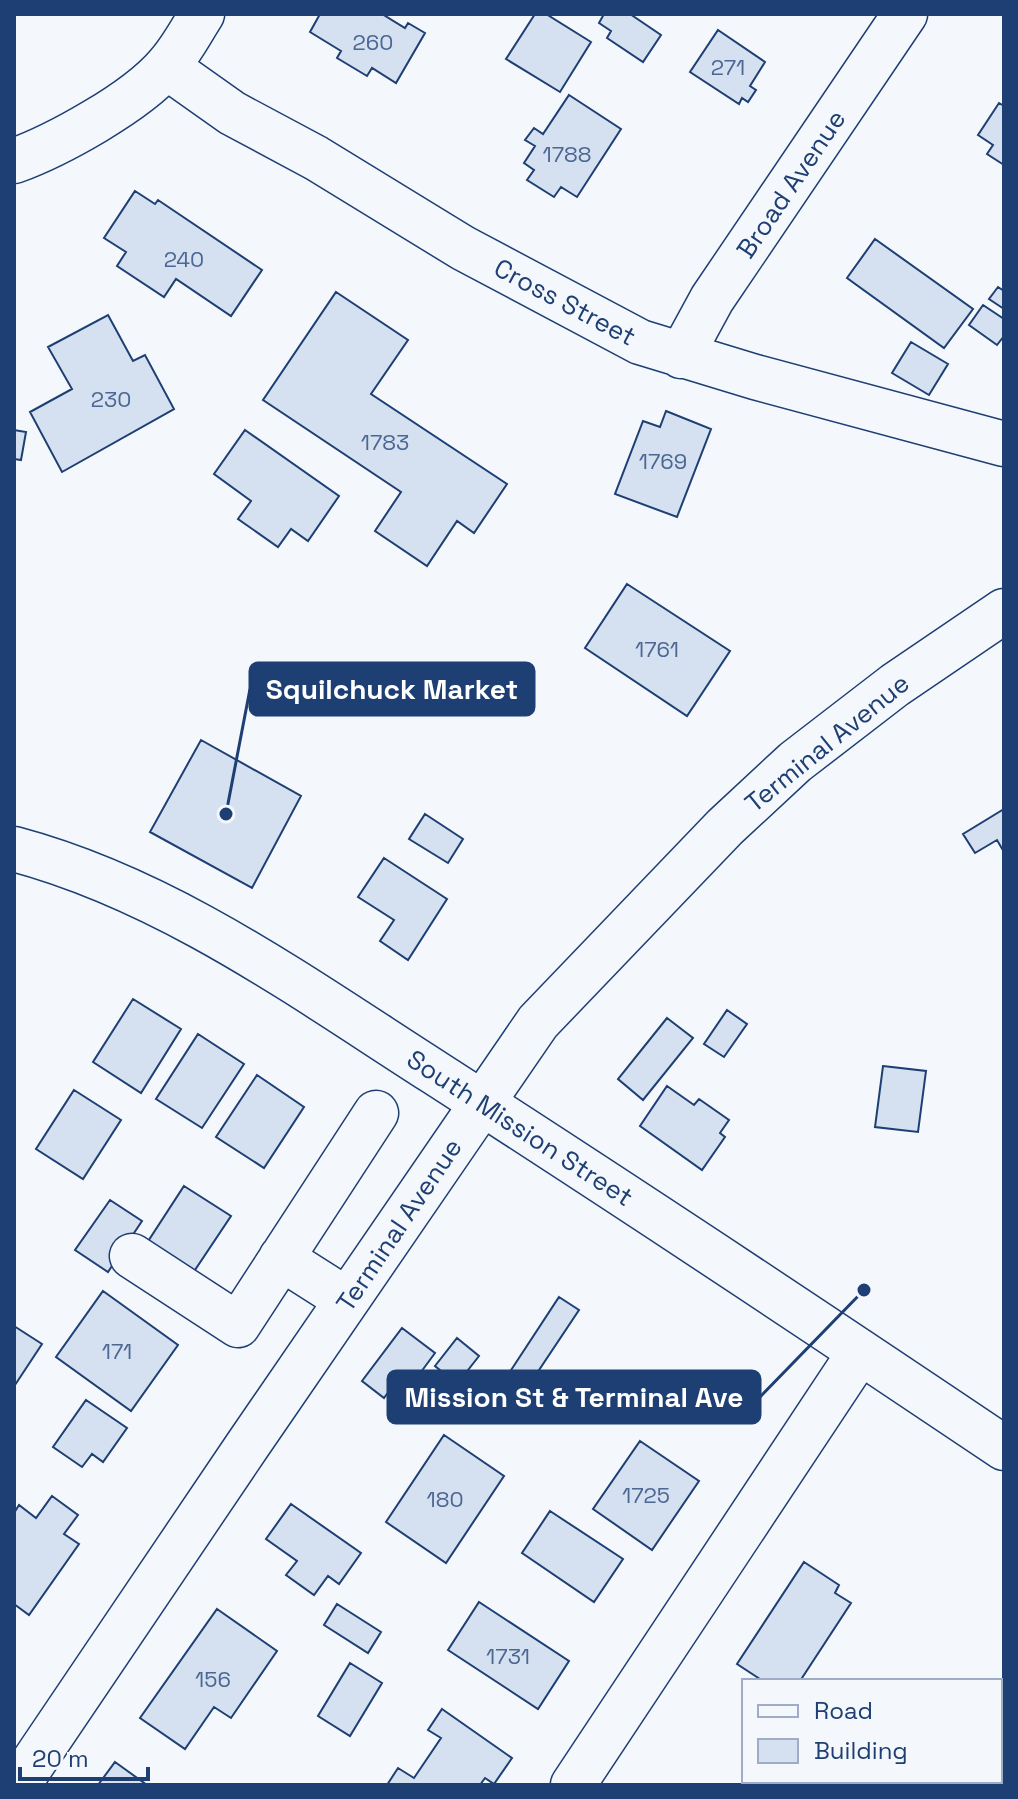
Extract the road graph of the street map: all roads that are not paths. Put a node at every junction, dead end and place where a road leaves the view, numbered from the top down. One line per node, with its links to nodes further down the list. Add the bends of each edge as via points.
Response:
1 (202, 14): 3 (street)
2 (905, 14): 5 (street, Broad Avenue, via 712,299)
3 (167, 67): 4 (street, via 120,106); 5 (street, Cross Street, via 232,113 463,248 640,342)
4 (14, 161)
5 (681, 356): 6 (street, Cross Street)
6 (1004, 444)
7 (1004, 611): 9 (street, Terminal Avenue, via 807,752 725,827 538,1022)
8 (14, 849): 9 (street, South Mission Street, via 118,886 206,930)
9 (482, 1102): 13 (street, Terminal Avenue); 14 (street, South Mission Street)
10 (376, 1113): 12 (street)
11 (132, 1256): 12 (street, via 238,1325)
12 (281, 1258): 13 (street)
13 (347, 1300): 16 (street, Terminal Avenue)
14 (860, 1352): 15 (street, South Mission Street); 17 (street)
15 (1004, 1448)
16 (18, 1785)
17 (573, 1785)

